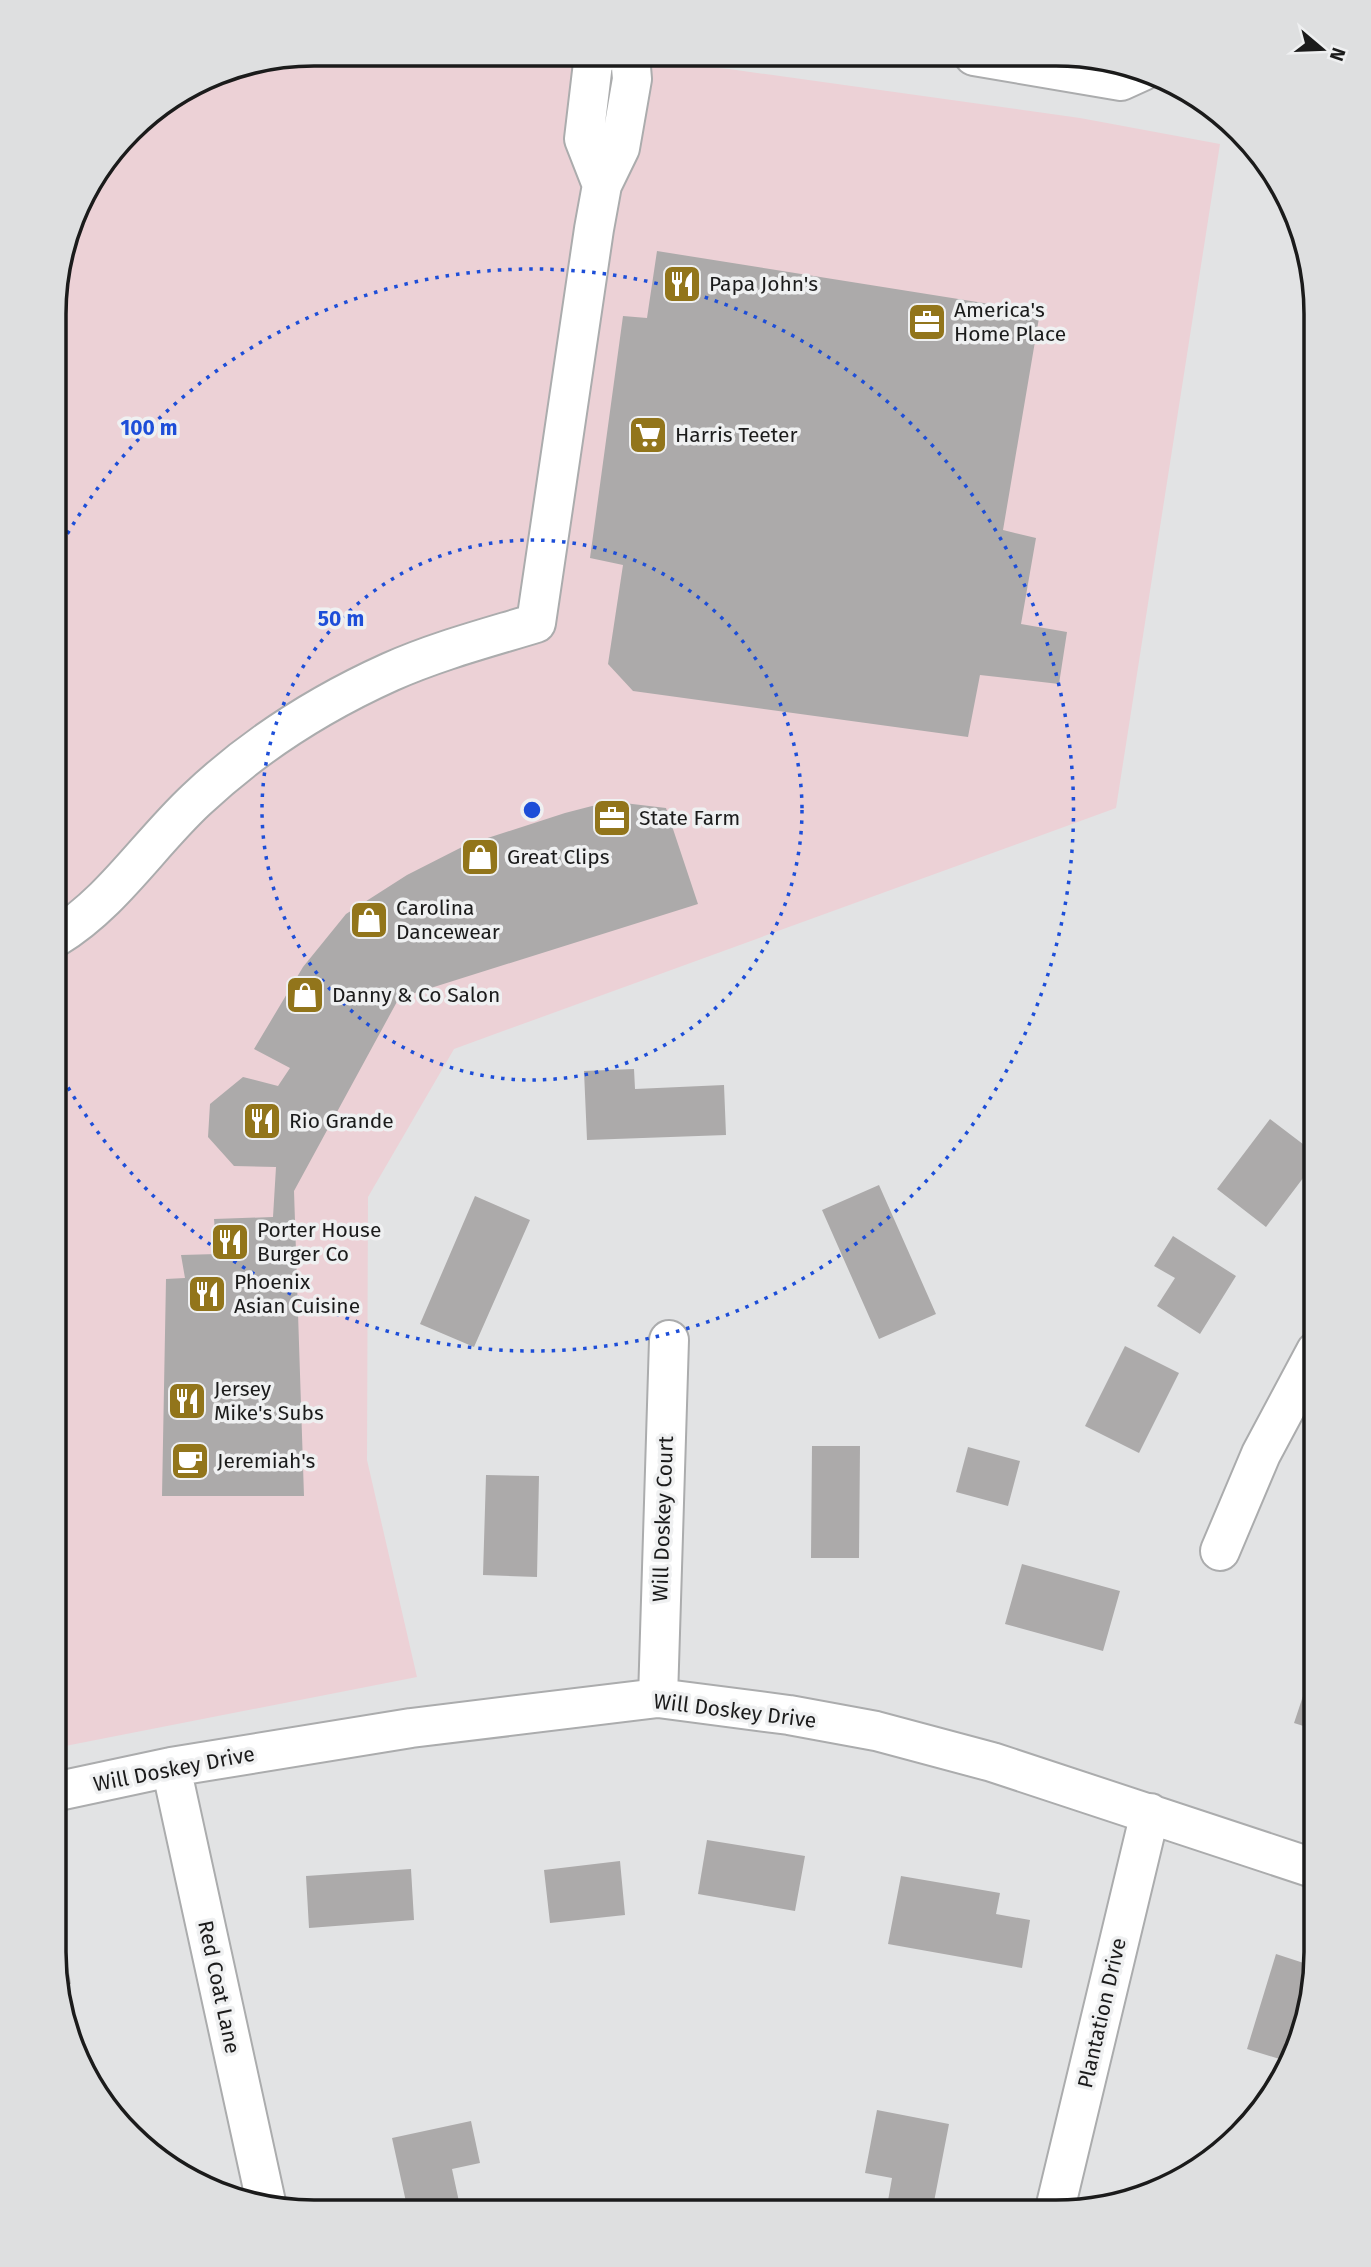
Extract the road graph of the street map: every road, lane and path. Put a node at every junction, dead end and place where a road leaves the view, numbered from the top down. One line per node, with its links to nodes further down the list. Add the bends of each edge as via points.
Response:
1 (1033, 66): 4 (street, via 1121,81)
2 (592, 67): 5 (street, via 584,139)
3 (631, 67): 5 (street, via 620,148)
4 (1129, 78)
5 (602, 185): 6 (street, via 536,623 438,653 323,705 243,758 194,801 111,892)
6 (66, 931)
7 (669, 1340): 10 (street, Will Doskey Court)
8 (1304, 1373): 9 (street, via 1261,1454)
9 (1220, 1551)
10 (658, 1698): 11 (street, Will Doskey Drive, via 411,1728); 13 (street, Will Doskey Drive, via 876,1731)
11 (171, 1767): 12 (street, Will Doskey Drive); 15 (street, Red Coat Lane)
12 (66, 1789)
13 (1150, 1812): 14 (street, Will Doskey Drive); 16 (street, Plantation Drive)
14 (1304, 1865)
15 (265, 2196)
16 (1057, 2200)

